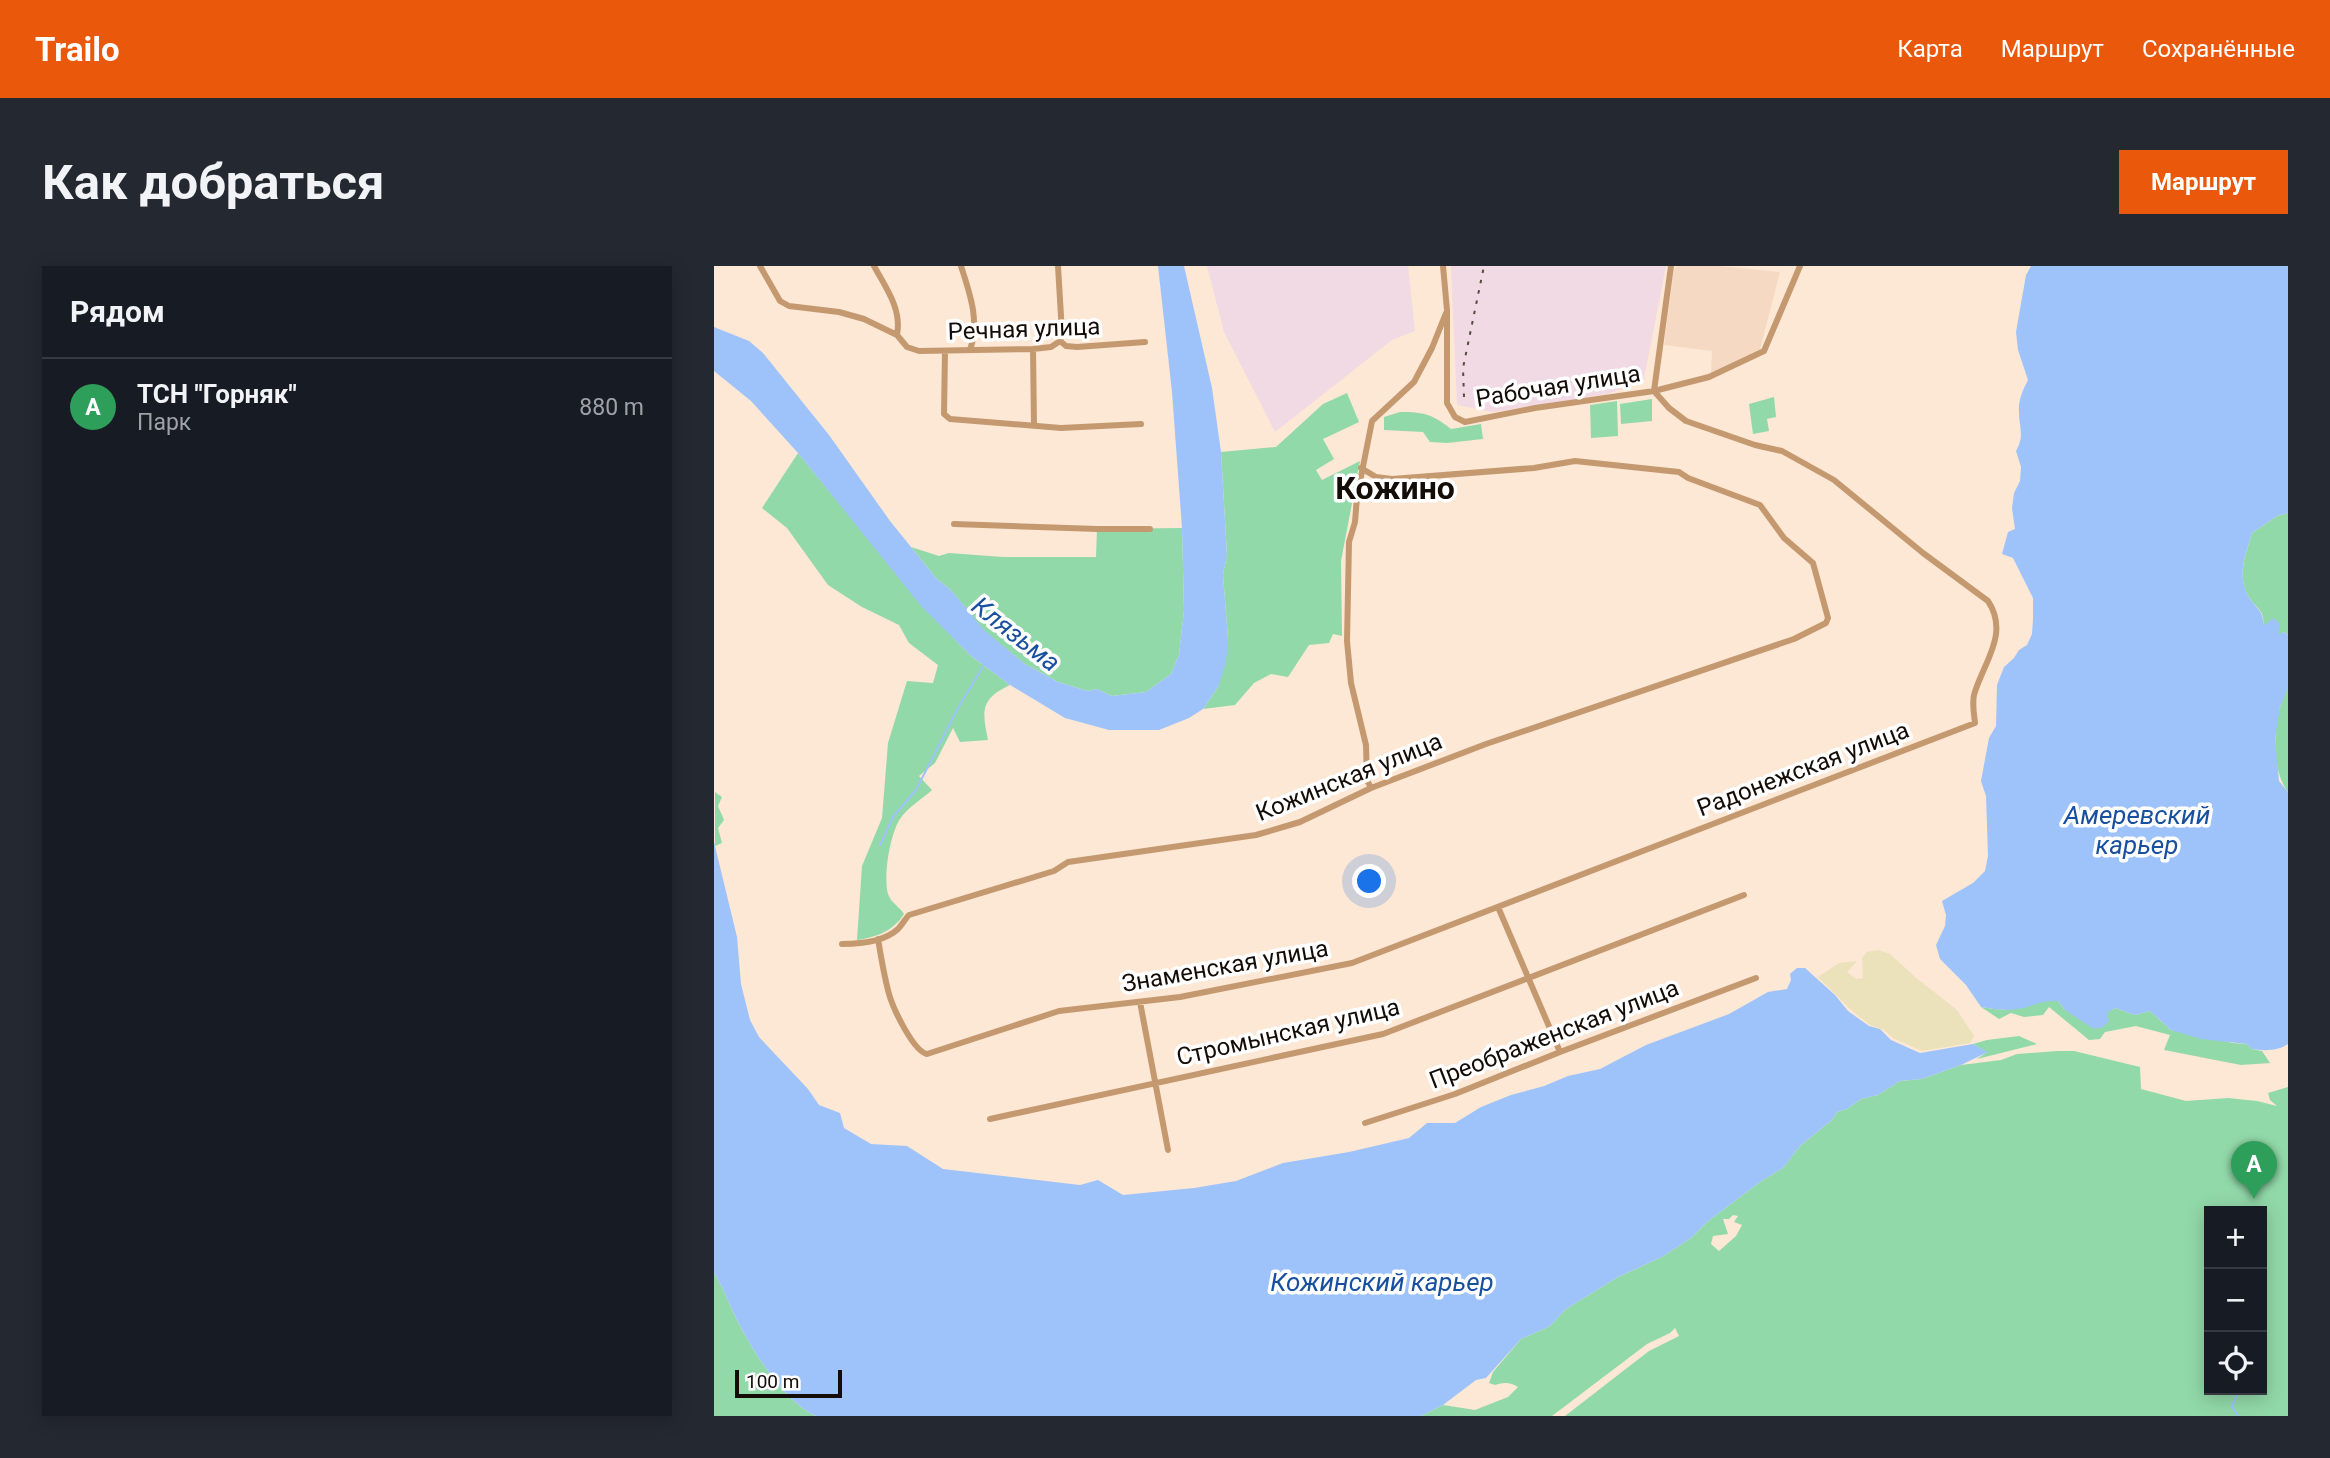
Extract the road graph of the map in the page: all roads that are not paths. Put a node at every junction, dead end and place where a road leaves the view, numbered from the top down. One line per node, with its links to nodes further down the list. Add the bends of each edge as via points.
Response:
1 (760, 266): 9 (street, Речная улица, via 780,301 789,306 839,312)
2 (874, 266): 9 (street, via 894,303)
3 (961, 266): 13 (street, via 975,318)
4 (1058, 266): 10 (street)
5 (1443, 266): 8 (street, Рабочая улица)
6 (1671, 266): 15 (street, Рабочая улица)
7 (1800, 266): 15 (street, via 1764,351 1709,377)
8 (1447, 310): 15 (street, Рабочая улица, via 1447,403 1455,417 1465,422); 18 (street, via 1414,382 1372,421)
9 (897, 335): 14 (street, Речная улица, via 907,348)
10 (1060, 341): 11 (street, Речная улица, via 1077,347); 12 (street, Речная улица)
11 (1145, 342)
12 (1033, 349): 13 (street, Речная улица); 17 (street)
13 (970, 350): 14 (street, Речная улица)
14 (944, 351): 17 (street, via 946,418)
15 (1654, 391): 22 (street, Радонежская улица, via 1686,421 1782,451 1834,480 1988,601 1998,629 1973,698 1975,723)
16 (1141, 424): 17 (street)
17 (1034, 425)
18 (1362, 468): 21 (street, via 1347,560 1347,641); 21 (street, Кожинская улица, via 1376,477 1392,479 1574,461 1679,472 1760,505 1784,538 1813,563 1829,614 1826,623 1794,639)
19 (954, 524): 20 (street)
20 (1150, 528)
21 (1370, 788): 25 (street, Кожинская улица, via 1300,822 1256,835 1068,862 1054,871 909,915 900,928)
22 (1645, 851): 24 (street, Знаменская улица)
23 (1744, 895): 27 (street, Стромынская улица)
24 (1499, 907): 27 (street); 29 (street, Знаменская улица, via 1352,963)
25 (878, 939): 26 (street, Кожинская улица); 29 (street, Знаменская улица, via 889,995 922,1053 1059,1012)
26 (842, 944)
27 (1528, 978): 30 (street); 31 (street, Стромынская улица, via 1383,1034)
28 (1756, 978): 30 (street, Преображенская улица)
29 (1140, 1002): 31 (street)
30 (1560, 1052): 33 (street, Преображенская улица)
31 (1155, 1083): 32 (street, Стромынская улица); 34 (street)
32 (990, 1119)
33 (1366, 1123)
34 (1168, 1150)

